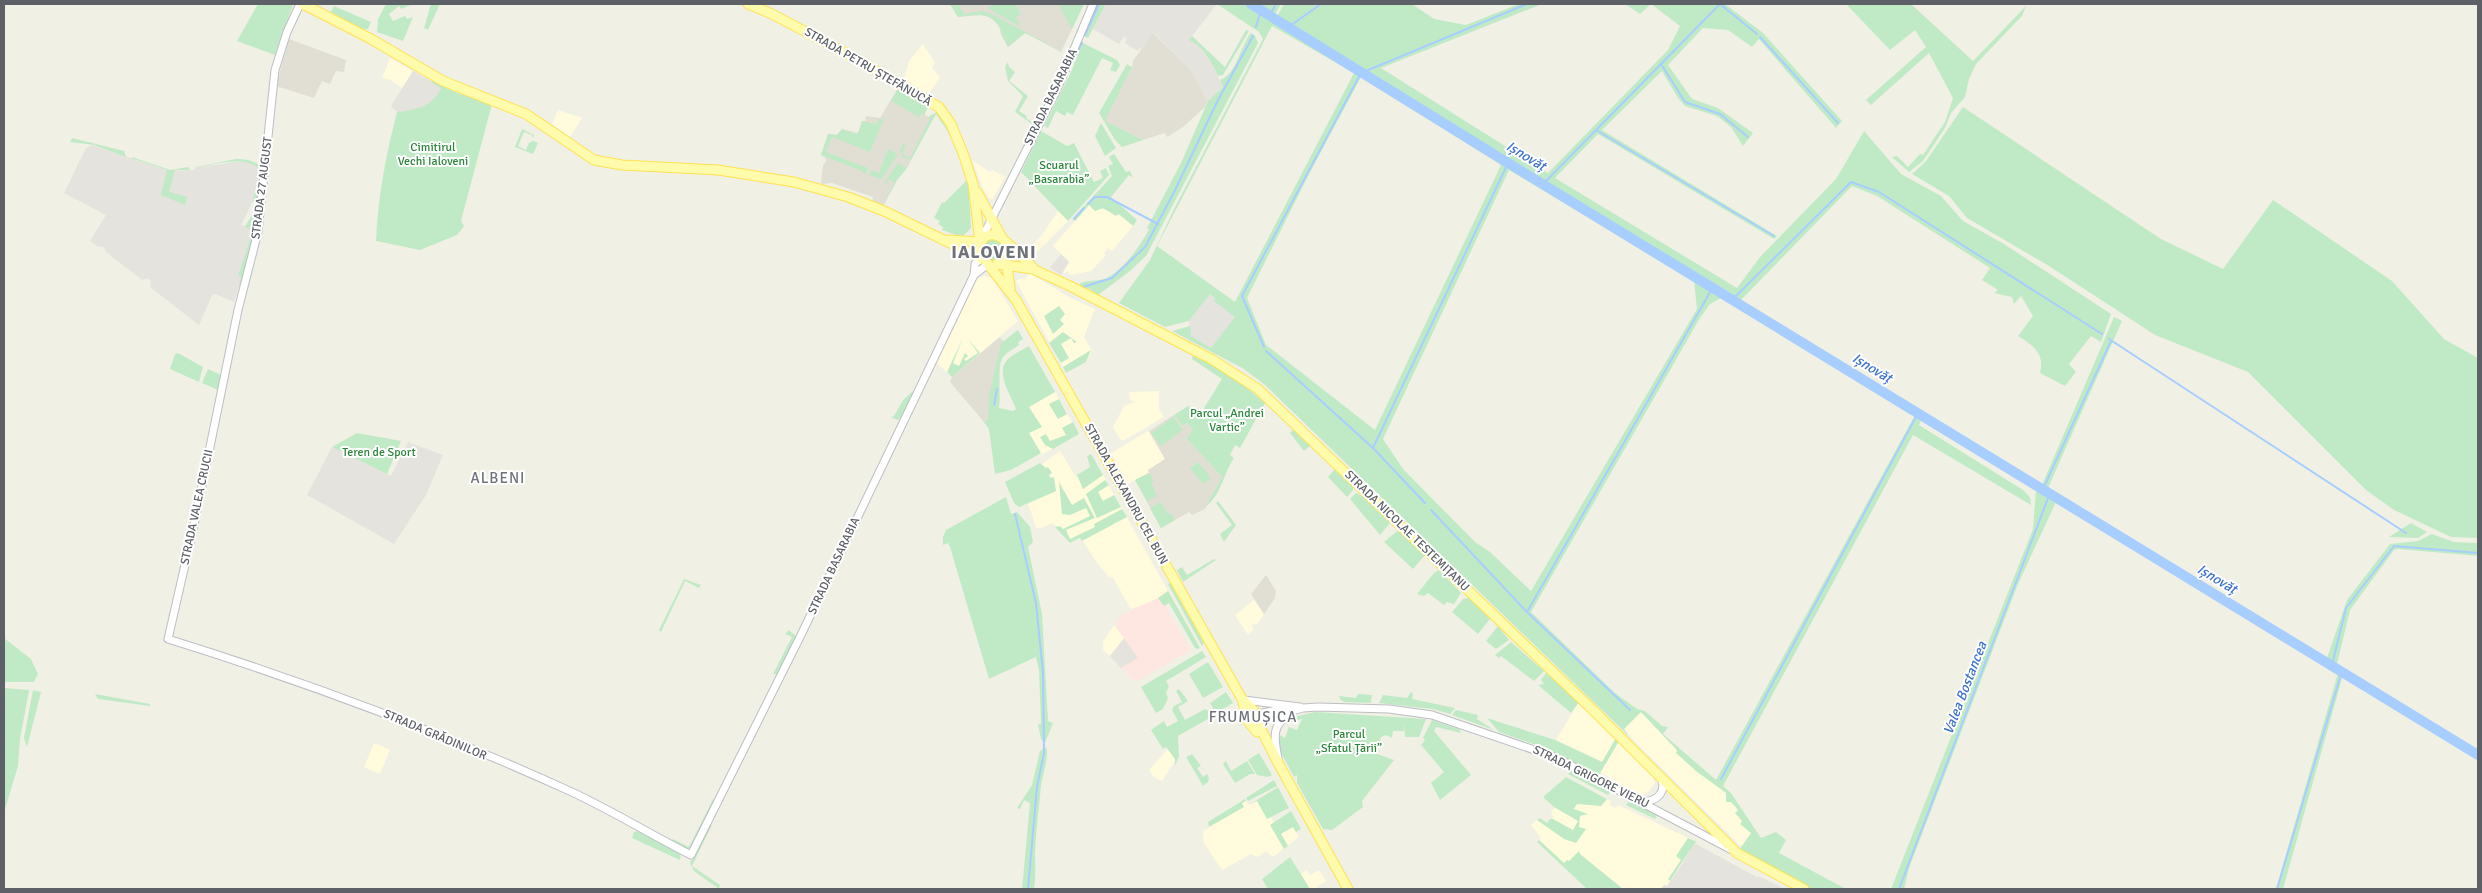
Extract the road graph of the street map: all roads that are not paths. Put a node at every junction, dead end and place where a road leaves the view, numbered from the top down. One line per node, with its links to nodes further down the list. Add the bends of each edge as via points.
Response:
1 (301, 4): 6 (main road, via 371,39 443,81 526,114 594,160 622,166 718,170 780,179 848,197); 13 (street, STRADA 27 AUGUST, via 287,32 272,88 260,218)
2 (748, 4): 4 (main road, STRADA PETRU ȘTEFĂNUCĂ, via 844,52 938,108 951,124)
3 (1093, 4): 5 (street, STRADA BASARABIA, via 1058,87)
4 (973, 184): 5 (main road, STRADA PETRU ȘTEFĂNUCĂ); 8 (main road, STRADA PETRU ȘTEFĂNUCĂ)
5 (991, 219): 7 (main road, STRADA PETRU ȘTEFĂNUCĂ); 8 (street, STRADA BASARABIA)
6 (946, 239): 8 (main road); 10 (main road)
7 (1004, 240): 8 (main road, via 990,235); 9 (main road, via 1008,249); 11 (main road, STRADA NICOLAE TESTEMIȚANU)
8 (980, 242): 10 (main road, STRADA BASARABIA, via 978,252)
9 (1006, 260): 10 (main road, STRADA NICOLAE TESTEMIȚANU); 11 (main road, STRADA NICOLAE TESTEMIȚANU); 12 (main road, STRADA ALEXANDRU CEL BUN)
10 (989, 262): 12 (main road, STRADA ALEXANDRU CEL BUN); 22 (street, STRADA BASARABIA, via 976,264 801,634)
11 (1033, 268): 19 (main road, STRADA NICOLAE TESTEMIȚANU, via 1213,360 1258,389)
12 (1010, 288): 15 (main road, STRADA ALEXANDRU CEL BUN)
13 (226, 375): 14 (street, STRADA VALEA CRUCII)
14 (168, 639): 22 (street, STRADA GRĂDINILOR, via 384,713 575,794)
15 (1242, 700): 16 (street); 17 (main road, STRADA ALEXANDRU CEL BUN)
16 (1300, 707): 17 (street); 18 (street, via 1285,717 1276,729 1274,740); 20 (street, STRADA GRIGORE VIERU, via 1389,709 1436,716 1555,757)
17 (1254, 718): 18 (main road, STRADA ALEXANDRU CEL BUN)
18 (1279, 765): 23 (main road, STRADA ALEXANDRU CEL BUN)
19 (1661, 777): 20 (street, via 1661,794 1651,802); 21 (main road, STRADA NICOLAE TESTEMIȚANU)
20 (1642, 802): 21 (street, STRADA GRIGORE VIERU)
21 (1737, 852): 24 (main road, STRADA GRIGORE VIERU)
22 (691, 855)
23 (1348, 889)
24 (1804, 889)

